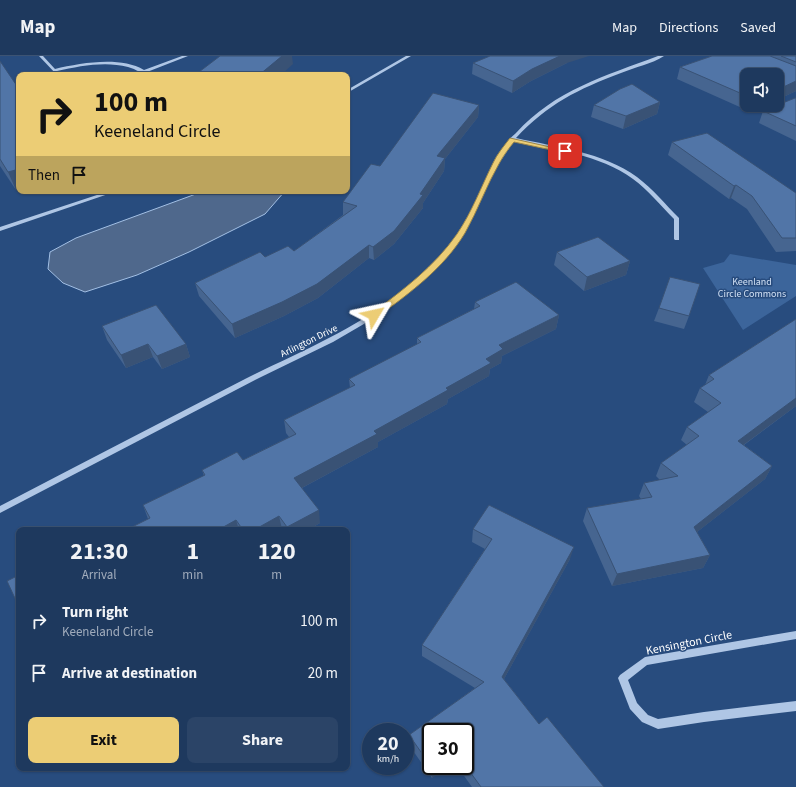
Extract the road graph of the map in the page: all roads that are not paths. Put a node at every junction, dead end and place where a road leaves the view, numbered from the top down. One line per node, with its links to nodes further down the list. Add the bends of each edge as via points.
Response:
1 (41, 56): 5 (street)
2 (186, 56): 6 (street)
3 (409, 56): 7 (street)
4 (662, 56): 8 (street, Arlington Drive, via 574,90 538,114)
5 (54, 70): 6 (street, via 84,64 110,63 130,65)
6 (145, 71)
7 (350, 90)
8 (512, 139): 11 (street, via 591,157 618,167 635,178 677,219); 12 (street, Arlington Drive, via 497,162 460,234 426,275 391,303 342,334)
9 (105, 194): 10 (street)
10 (0, 229)
11 (677, 239)
12 (0, 510)
13 (796, 635): 14 (street, Kensington Circle, via 645,662 623,678 633,706 645,719 658,724)
14 (796, 706)

